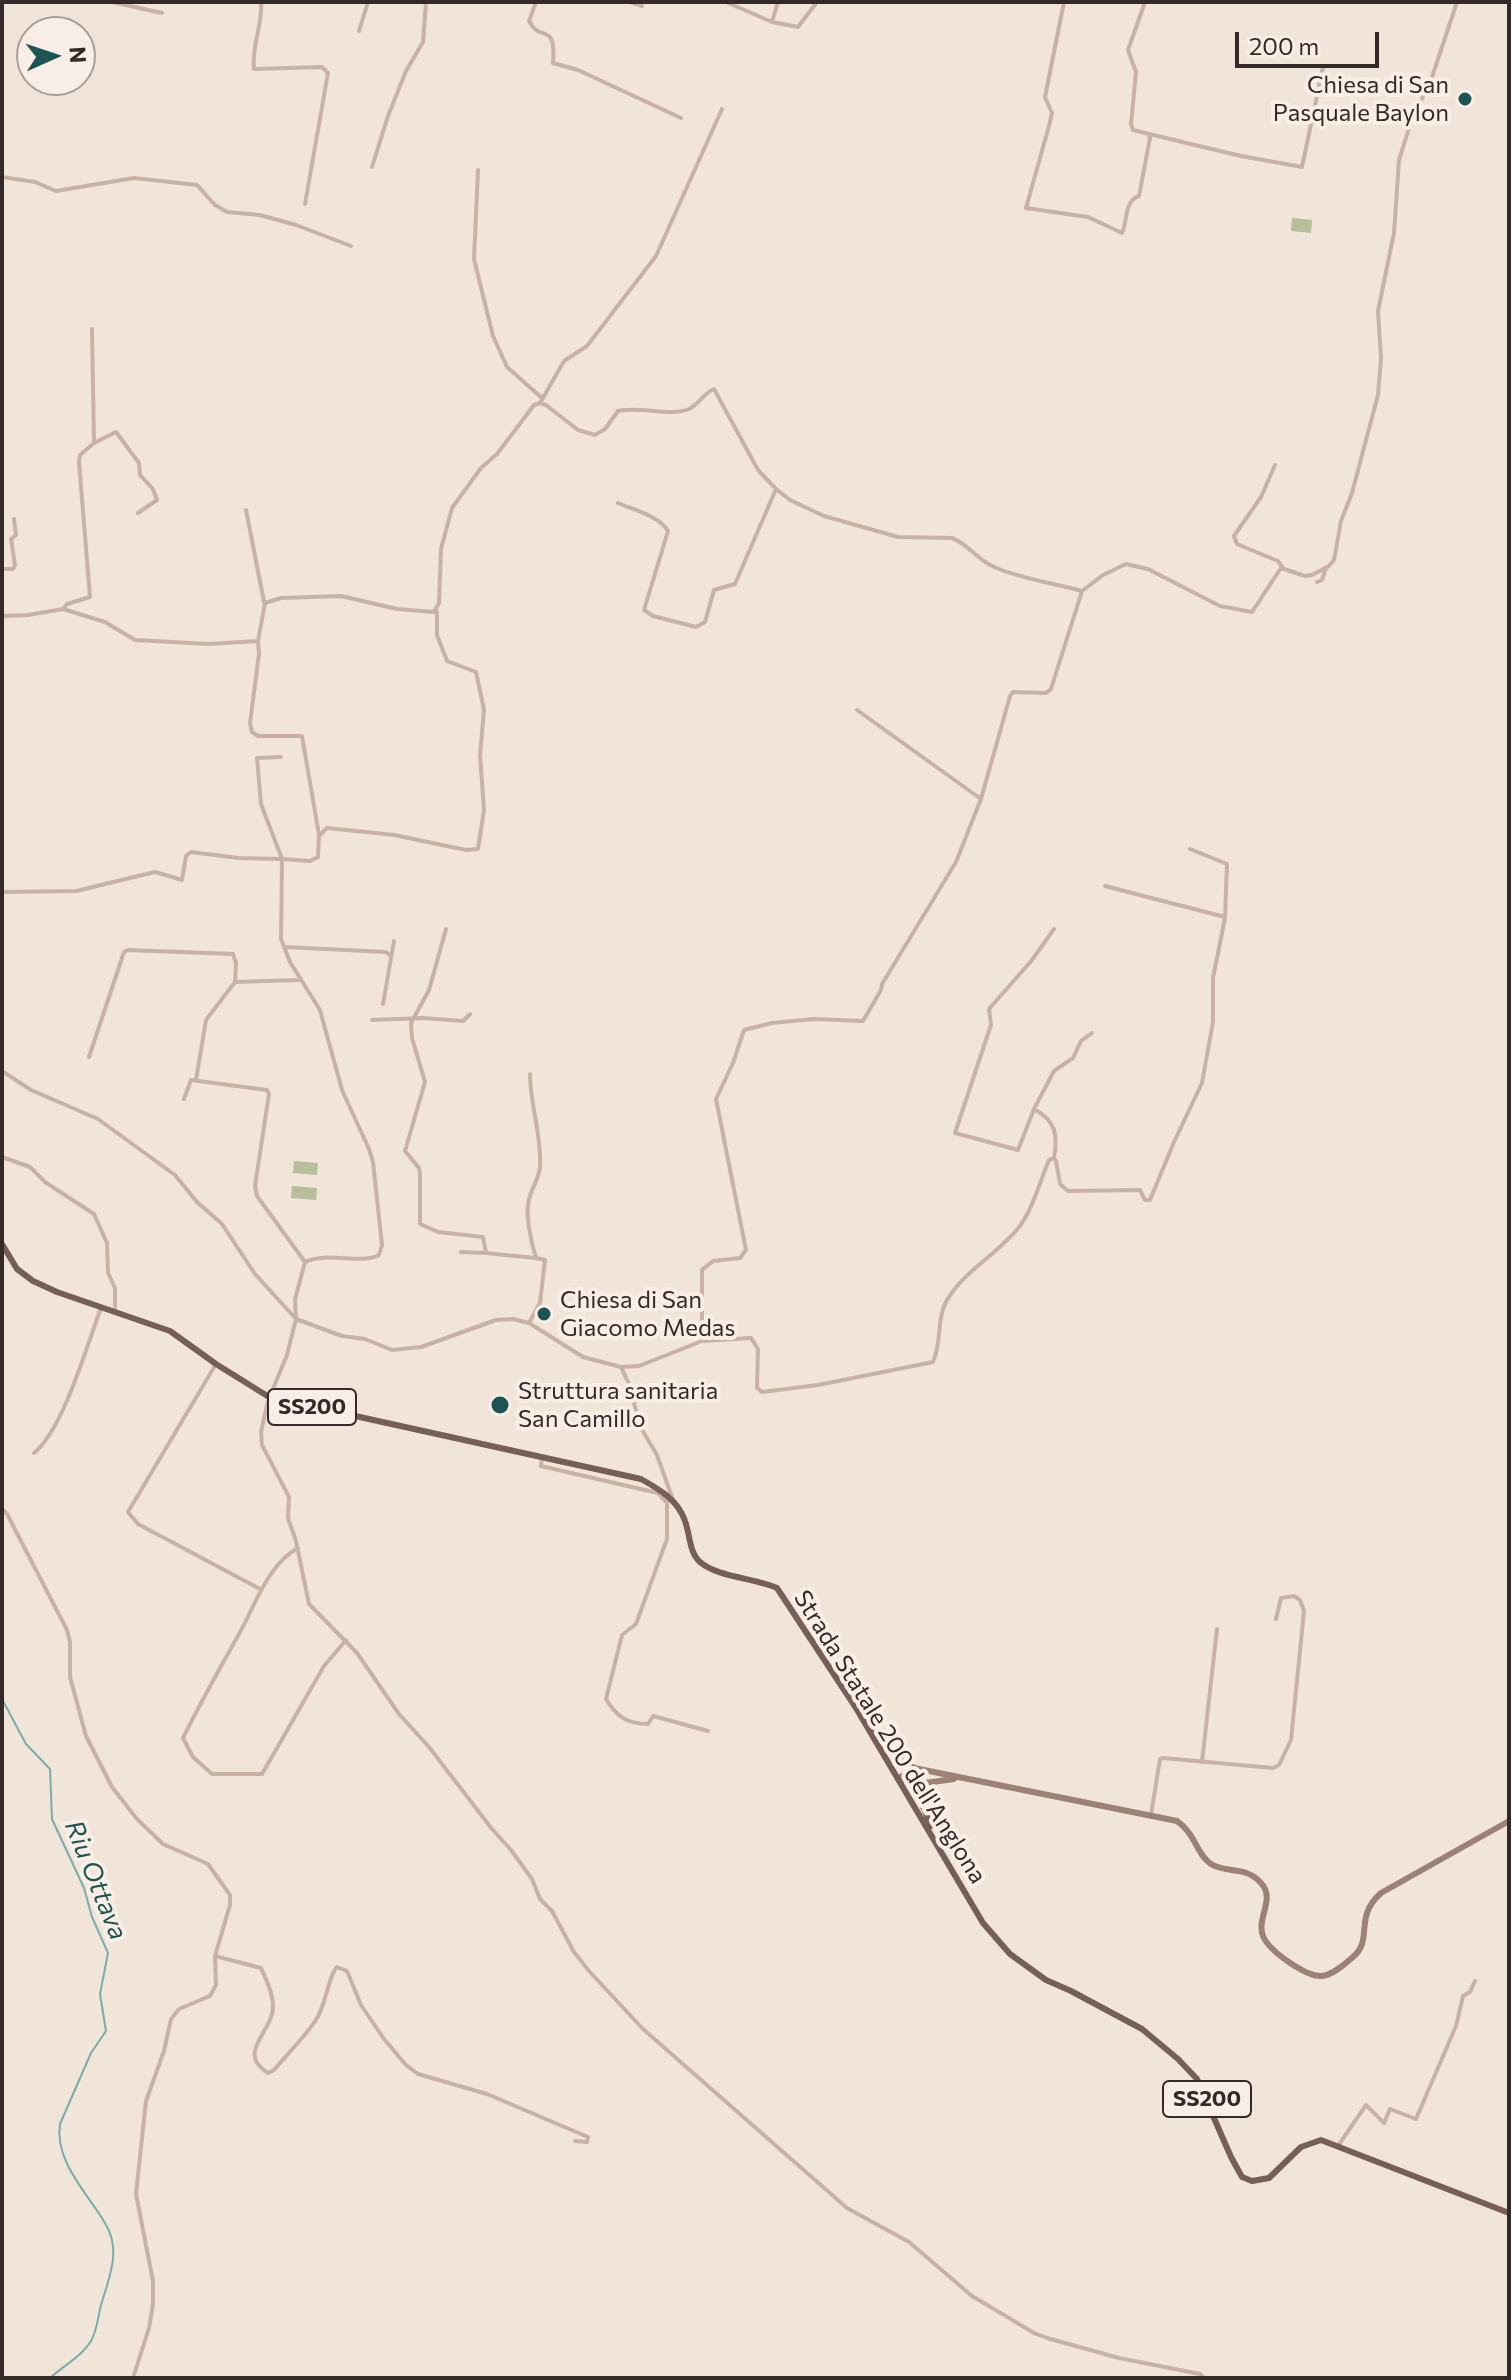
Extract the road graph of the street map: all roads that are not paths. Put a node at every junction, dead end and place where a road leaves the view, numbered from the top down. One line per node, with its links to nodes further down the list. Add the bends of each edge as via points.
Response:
1 (112, 2): 14 (street)
2 (261, 2): 24 (street, via 254,69 322,67 328,73)
3 (368, 2): 16 (street)
4 (426, 2): 21 (street, via 423,42 406,71)
5 (536, 2): 19 (street, via 529,21 554,40 553,63)
6 (630, 2): 13 (street)
7 (726, 2): 15 (street)
8 (778, 2): 15 (street)
9 (817, 2): 15 (street, via 798,27)
10 (1064, 2): 20 (street, via 1045,97 1052,113 1026,208 1088,217 1122,233 1129,203 1139,196)
11 (1145, 2): 20 (street, via 1128,50 1136,72 1131,124 1133,130)
12 (1457, 2): 36 (street, via 1399,160 1394,233 1378,311 1378,395 1334,560)
13 (642, 6)
14 (162, 13)
15 (772, 22)
16 (359, 31)
17 (1323, 67): 20 (street, via 1302,167)
18 (722, 109): 27 (street, via 656,256 587,346 564,361)
19 (681, 118)
20 (1149, 134)
21 (372, 167)
22 (478, 170): 27 (street, via 474,259 493,336 507,367)
23 (2, 177): 25 (street, via 56,191 134,178 197,185 227,212 260,215)
24 (305, 204)
25 (351, 246)
26 (92, 329): 28 (street)
27 (541, 401): 30 (street, via 578,430 595,435 618,411 690,409 714,389 747,452); 42 (street, via 452,508 441,549)
28 (94, 443): 33 (street, via 116,432 139,463 140,475 157,500); 41 (street, via 79,462 90,597)
29 (1275, 465): 35 (street, via 1234,536 1237,544)
30 (776, 489): 31 (street, via 735,584 714,590 705,622 696,627 644,610 668,531 664,524); 39 (street, via 824,516 898,537 959,540 994,568)
31 (618, 503)
32 (246, 510): 40 (street)
33 (138, 513)
34 (14, 519): 37 (street, via 15,565)
35 (1283, 568): 36 (street, via 1305,576); 39 (street, via 1252,612 1220,606 1148,569 1126,564)
36 (1326, 568): 38 (street)
37 (2, 569)
38 (1317, 582)
39 (1082, 591): 47 (street, via 1051,689 1010,696)
40 (265, 603): 42 (street, via 341,596 397,609); 44 (street)
41 (63, 609): 43 (street); 44 (street, via 105,622 135,640)
42 (437, 610): 48 (street, via 437,635 447,661 476,672 484,710 484,810 478,849 327,828)
43 (2, 616)
44 (258, 641): 48 (street, via 252,732 302,736)
45 (857, 710): 47 (street)
46 (281, 757): 50 (street, via 257,758 261,804)
47 (981, 799): 83 (street, via 956,862 863,1021 814,1019 744,1030 716,1099 746,1250 740,1258 713,1261 702,1270)
48 (319, 836): 50 (street, via 318,857)
49 (1190, 849): 53 (street, via 1227,864)
50 (282, 859): 52 (street, via 191,852 182,880 155,872 76,891); 57 (street)
51 (1105, 886): 53 (street)
52 (2, 892)
53 (1225, 917): 73 (street, via 1202,1083 1150,1200 1140,1190 1068,1191 1060,1184)
54 (446, 929): 63 (street, via 429,990)
55 (1054, 929): 71 (street, via 989,1009 991,1025 955,1133 1018,1150)
56 (394, 941): 58 (street)
57 (284, 947): 58 (street); 59 (street)
58 (391, 956): 61 (street)
59 (300, 980): 60 (street); 78 (street, via 320,1010 342,1090 369,1149 382,1245 371,1260)
60 (235, 982): 66 (street, via 233,954 124,952); 69 (street, via 206,1020)
61 (383, 1004)
62 (470, 1014): 63 (street, via 463,1021)
63 (413, 1018): 64 (street); 76 (street, via 412,1038 425,1082 405,1151 419,1168 420,1224 438,1232 483,1237)
64 (372, 1020)
65 (1092, 1033): 71 (street, via 1073,1058 1054,1071)
66 (89, 1057)
67 (2, 1071): 81 (street, via 31,1090 98,1119 175,1175 222,1224 255,1274)
68 (530, 1074): 77 (street, via 540,1169 529,1199)
69 (196, 1080): 70 (street, via 188,1082); 78 (street, via 267,1090 257,1196)
70 (184, 1099)
71 (1034, 1109): 73 (street, via 1054,1124)
72 (2, 1157): 80 (street, via 30,1167 94,1214 107,1243)
73 (1054, 1158): 83 (street, via 1019,1227 947,1299 933,1362 762,1392 757,1388 758,1349 751,1338)
74 (2, 1244): 79 (main road, SS200, via 17,1269 33,1281)
75 (461, 1252): 76 (street)
76 (486, 1253): 77 (street)
77 (536, 1258): 82 (street, via 545,1260 544,1270 540,1303)
78 (305, 1262): 81 (street, via 295,1299)
79 (102, 1306): 80 (main road, SS200); 90 (street, via 57,1421 45,1445)
80 (115, 1311): 84 (main road, SS200, via 170,1331)
81 (296, 1319): 82 (street, via 392,1350 421,1347 496,1320); 87 (street)
82 (529, 1323): 85 (street, via 583,1357)
83 (702, 1341): 85 (street, via 639,1366)
84 (216, 1364): 86 (main road, SS200); 95 (street, via 128,1512 138,1524)
85 (621, 1367): 92 (street)
86 (256, 1389): 87 (main road, SS200); 89 (street)
87 (269, 1397): 88 (main road, SS200); 89 (street)
88 (282, 1400): 89 (street, via 272,1401); 91 (main road, SS200)
89 (264, 1412): 94 (street, via 262,1445 289,1497 288,1518)
90 (34, 1453)
91 (542, 1458): 92 (main road, SS200, via 641,1479); 100 (street, via 541,1466 658,1493 667,1503 667,1539 636,1624 622,1635 606,1699 615,1715 637,1724 648,1724 653,1716)
92 (674, 1502): 99 (main road, Strada Statale 200 dell'Anglona / SS200, via 701,1562 713,1571 777,1588)
93 (2, 1509): 109 (street, via 67,1630 70,1677 94,1757 137,1819 163,1844 208,1864 230,1895)
94 (298, 1548): 95 (street); 98 (street, via 309,1604)
95 (260, 1589): 98 (street, via 183,1738 193,1757 212,1774 262,1774 324,1666)
96 (1276, 1619): 101 (street, via 1281,1598 1300,1600 1304,1611 1288,1749 1273,1768)
97 (1217, 1629): 101 (street)
98 (346, 1640): 115 (street, via 399,1714 511,1850 589,1971 643,2029 847,2208 909,2242 972,2296 1034,2333)
99 (856, 1708): 102 (main road, via 897,1757); 103 (main road, Strada Statale 200 dell'Anglona / SS200)
100 (708, 1731)
101 (1202, 1762): 106 (street, via 1160,1759)
102 (914, 1768): 103 (street); 104 (street)
103 (898, 1779): 105 (street); 108 (main road, Strada Statale 200 dell'Anglona / SS200)
104 (957, 1779): 105 (street); 106 (street)
105 (925, 1783): 108 (main road, via 920,1799)
106 (1151, 1815): 107 (street, via 1185,1826 1213,1865 1241,1870 1261,1882 1267,1895 1262,1929 1267,1942 1307,1973 1321,1976 1358,1952 1366,1913 1381,1893)
107 (1509, 1821)
108 (938, 1844): 112 (main road, Strada Statale 200 dell'Anglona / SS200, via 983,1923 1010,1954 1046,1980 1142,2029 1197,2079 1242,2177 1269,2178 1310,2143 1321,2140)
109 (215, 1956): 111 (street, via 261,1968 273,2005 269,2027 253,2056 268,2073 317,2019 331,1973 342,1967 364,2011 418,2074 487,2094 588,2137 587,2142); 114 (street, via 216,1985 210,1996 179,2009 171,2019 146,2101 136,2194 153,2304)
110 (1475, 1981): 112 (street, via 1463,1996 1456,2026 1416,2119 1390,2109 1382,2122 1366,2105)
111 (575, 2141)
112 (1338, 2146): 113 (main road, Strada Statale 200 dell'Anglona / SS200)
113 (1509, 2213)
114 (133, 2378)
115 (1204, 2378)

